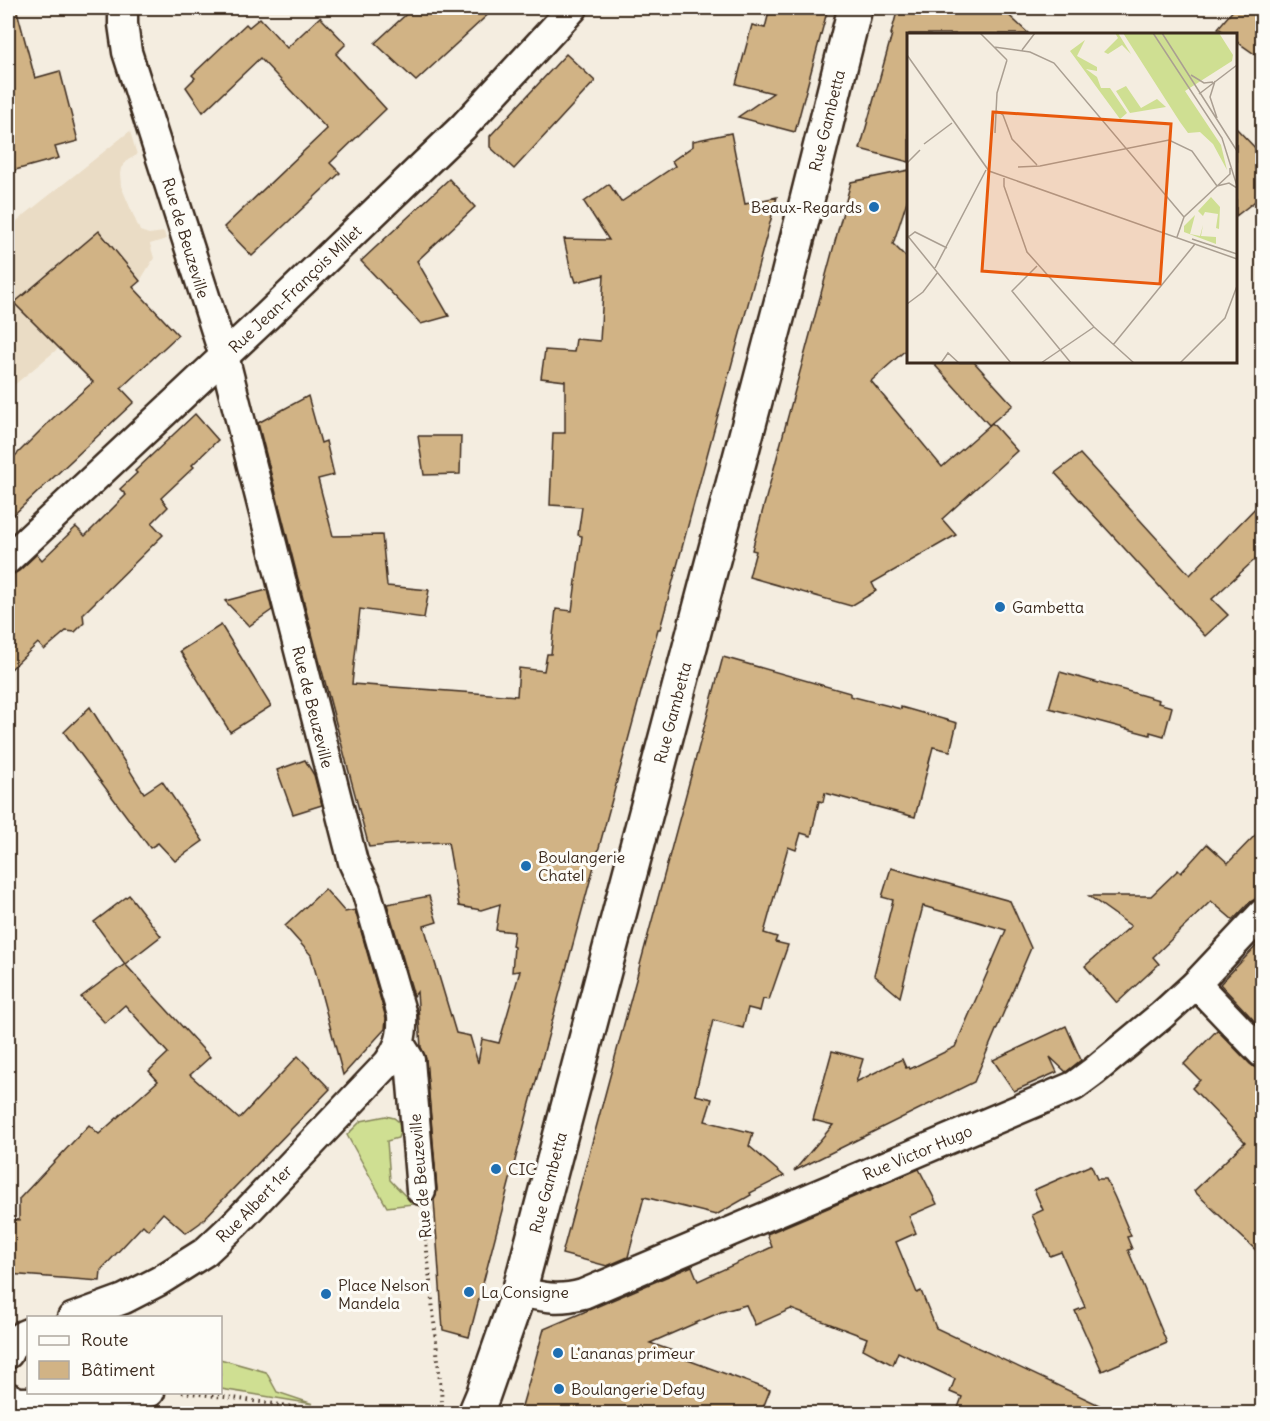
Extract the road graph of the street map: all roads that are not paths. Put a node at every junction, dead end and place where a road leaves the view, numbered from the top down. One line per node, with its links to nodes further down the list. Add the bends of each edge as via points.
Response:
1 (123, 8): 4 (street, Rue de Beuzeville, via 127,52)
2 (573, 8): 4 (street, Rue Jean-François Millet, via 463,127)
3 (855, 8): 11 (main road, Rue Gambetta, via 785,288)
4 (224, 356): 5 (street, Rue Jean-François Millet); 8 (street, Rue de Beuzeville, via 353,862 366,890 402,1015)
5 (8, 559)
6 (1263, 914): 7 (street, Rue Victor Hugo)
7 (1196, 984): 9 (street); 11 (street, Rue Victor Hugo, via 1074,1086 583,1294 553,1299)
8 (400, 1044): 10 (street, Rue de Beuzeville, via 410,1060); 12 (street, Rue Albert 1er, via 388,1063 205,1252 124,1299)
9 (1263, 1053)
10 (421, 1191)
11 (519, 1292): 17 (main road, Rue Gambetta, via 483,1395)
12 (75, 1316)
13 (27, 1334): 14 (street, via 13,1343)
14 (8, 1354)
15 (137, 1394): 16 (street, via 92,1401 18,1402)
16 (8, 1397)
17 (459, 1412)

